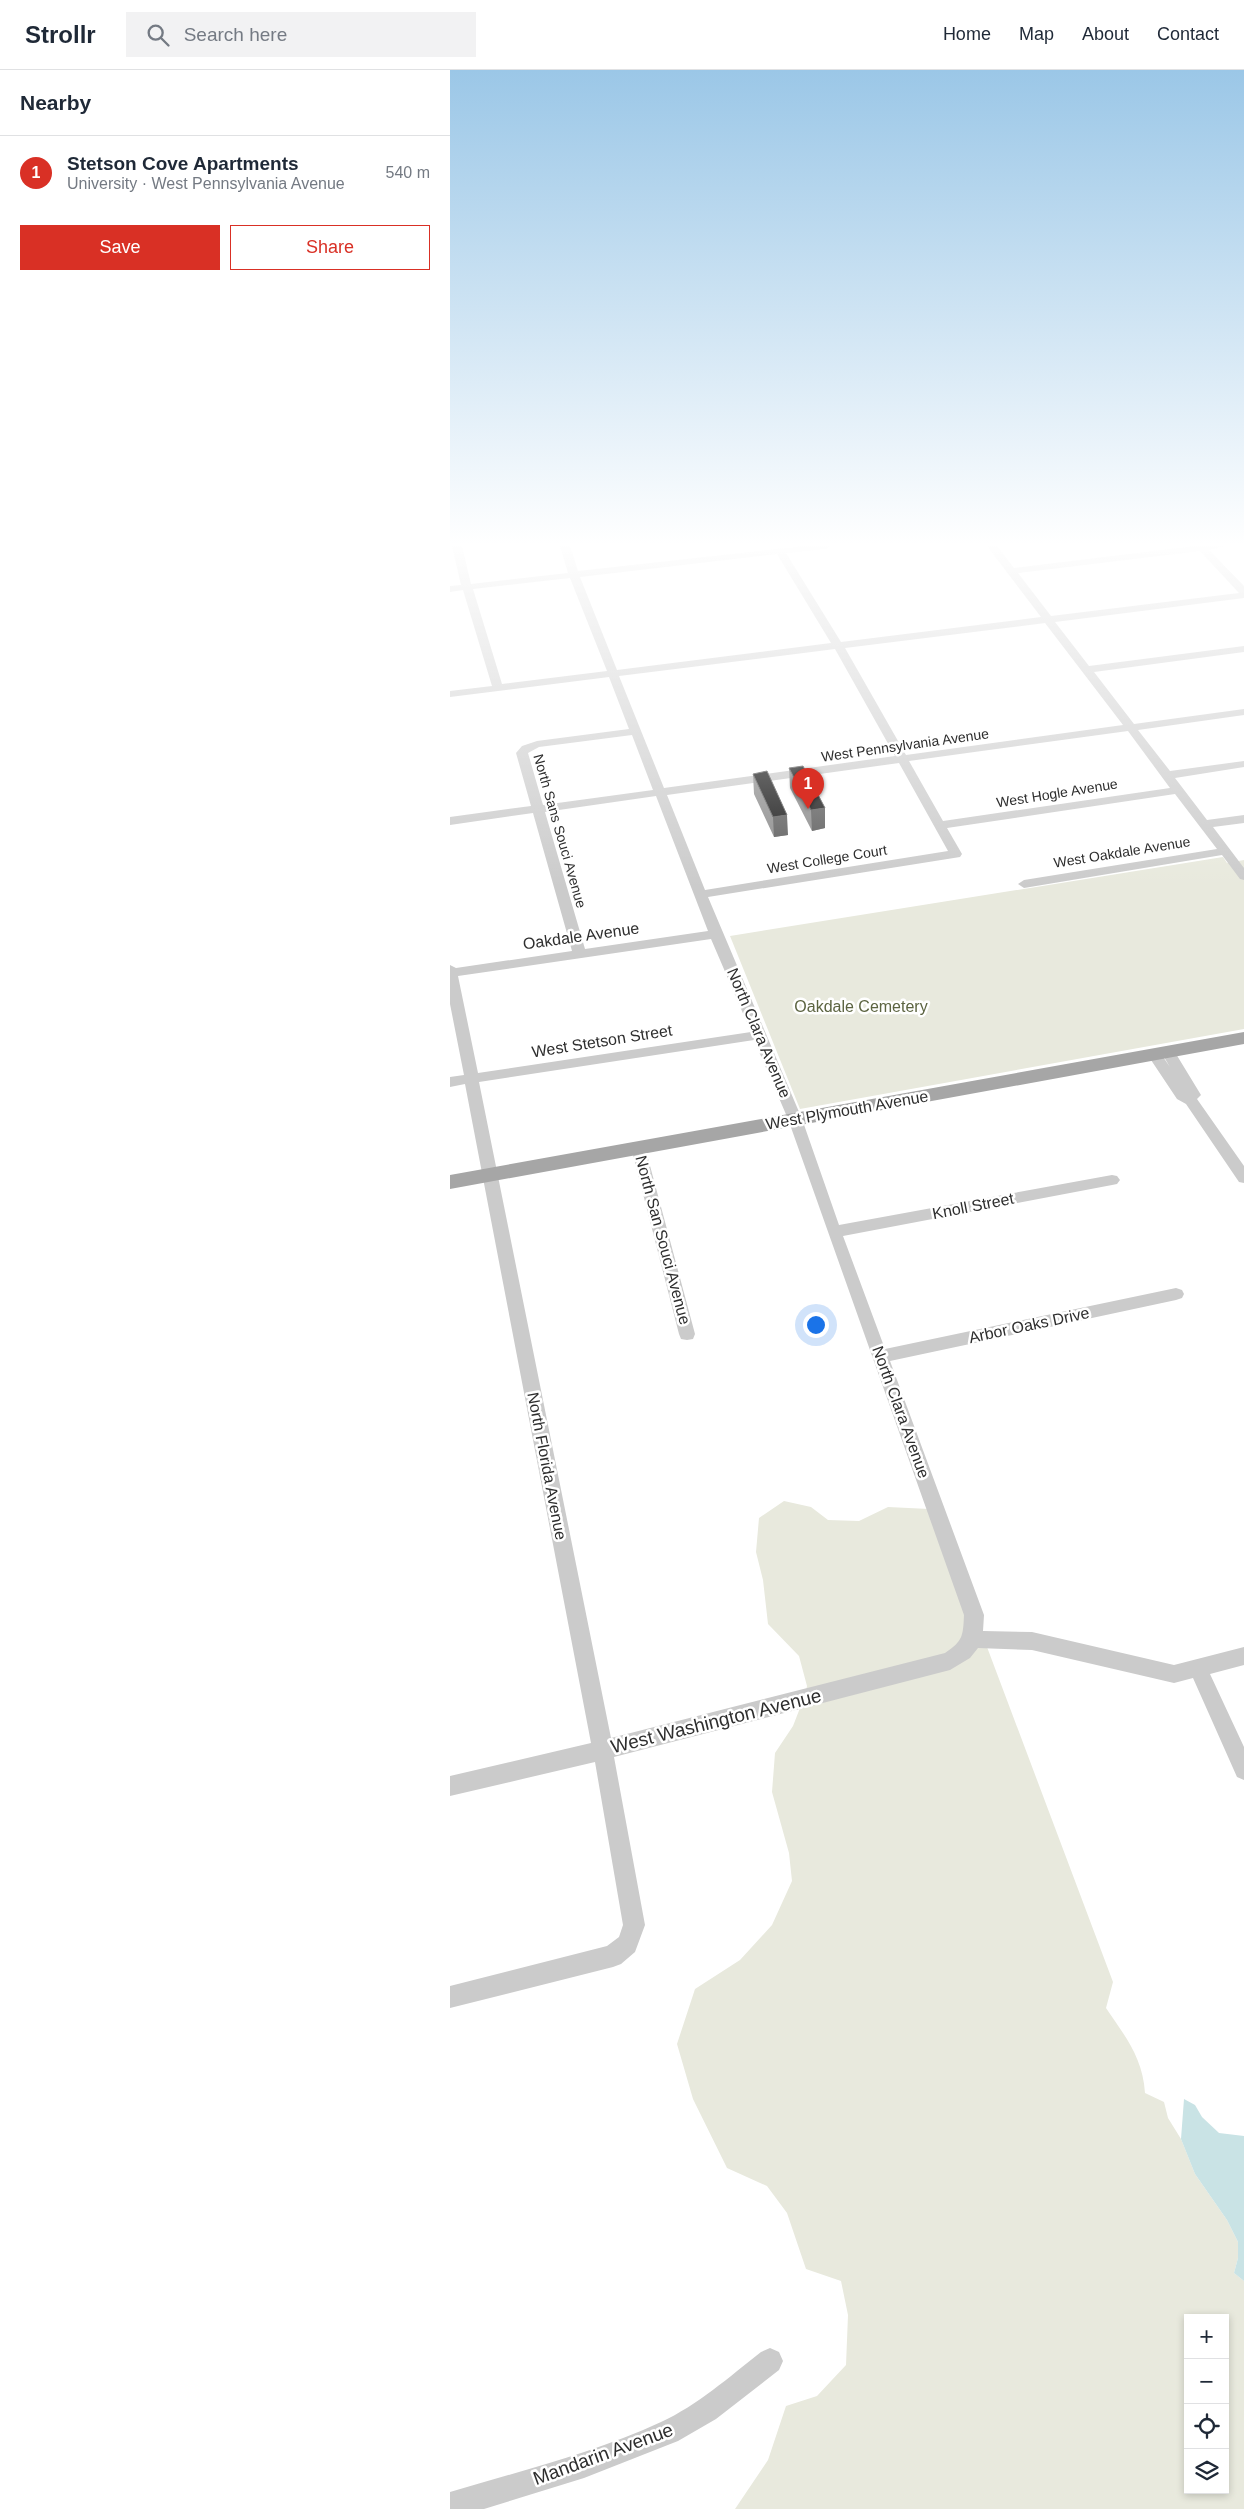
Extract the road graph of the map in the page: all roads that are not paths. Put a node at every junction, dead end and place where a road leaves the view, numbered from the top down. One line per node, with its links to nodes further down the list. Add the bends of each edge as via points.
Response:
1 (489, 660): 9 (street)
2 (609, 660): 8 (street, North Clara Avenue)
3 (733, 660): 8 (street)
4 (846, 660): 14 (street)
5 (1078, 660): 7 (street)
6 (1163, 660): 7 (street)
7 (1086, 670): 12 (street)
8 (615, 674): 9 (street); 13 (street, North Clara Avenue)
9 (498, 689): 10 (street)
10 (450, 694)
11 (1244, 712): 12 (street, West Pennsylvania Avenue)
12 (1131, 728): 14 (street, West Pennsylvania Avenue); 16 (street)
13 (637, 730): 18 (street, North Clara Avenue); 19 (street, North Sans Souci Avenue, via 526,748 522,753)
14 (902, 760): 18 (street, West Pennsylvania Avenue); 23 (street)
15 (1244, 764): 16 (street)
16 (1168, 775): 17 (street)
17 (1178, 790): 22 (street); 23 (street, West Hogle Avenue)
18 (662, 793): 19 (street, West Pennsylvania Avenue); 28 (street, North Clara Avenue)
19 (538, 809): 21 (street, West Pennsylvania Avenue); 30 (street, North Sans Souci Avenue)
20 (1244, 818): 22 (street)
21 (450, 821)
22 (1206, 824): 24 (street)
23 (940, 825): 28 (street, West College Court, via 956,854)
24 (1228, 855): 25 (street, West Oakdale Avenue); 26 (street); 27 (street, West Oakdale Avenue)
25 (1244, 856)
26 (1244, 876)
27 (1024, 884)
28 (702, 894): 29 (street, North Clara Avenue)
29 (716, 934): 30 (street, Oakdale Avenue); 32 (street, North Clara Avenue)
30 (579, 953): 31 (street, Oakdale Avenue)
31 (450, 971): 35 (street, North Florida Avenue)
32 (760, 1035): 35 (street, West Stetson Street); 37 (street, North Clara Avenue)
33 (1244, 1038): 34 (main road, West Plymouth Avenue)
34 (1161, 1053): 37 (main road, West Plymouth Avenue); 40 (street, via 1182,1096 1191,1101)
35 (471, 1079): 36 (street, West Stetson Street); 39 (street, North Florida Avenue)
36 (450, 1082)
37 (795, 1119): 38 (main road, West Plymouth Avenue); 43 (street, North Clara Avenue)
38 (638, 1147): 39 (main road, West Plymouth Avenue); 45 (street, North San Souci Avenue)
39 (491, 1174): 42 (main road, West Plymouth Avenue); 50 (street, North Florida Avenue)
40 (1244, 1178)
41 (1112, 1180): 43 (street, Knoll Street)
42 (450, 1182)
43 (834, 1232): 46 (street, North Clara Avenue)
44 (1176, 1294): 46 (street, Arbor Oaks Drive)
45 (687, 1334)
46 (881, 1356): 47 (street, North Clara Avenue, via 974,1615)
47 (974, 1639): 49 (street, via 1032,1641 1174,1674); 50 (street, West Washington Avenue, via 950,1661)
48 (1244, 1656): 49 (street)
49 (1198, 1668): 51 (street)
50 (603, 1750): 52 (street, West Washington Avenue); 53 (street, North Florida Avenue, via 634,1925 627,1944 613,1956)
51 (1244, 1770)
52 (450, 1786)
53 (450, 1997)
54 (770, 2361): 55 (street, Mandarin Avenue, via 706,2410 669,2432 584,2465)
55 (450, 2506)

